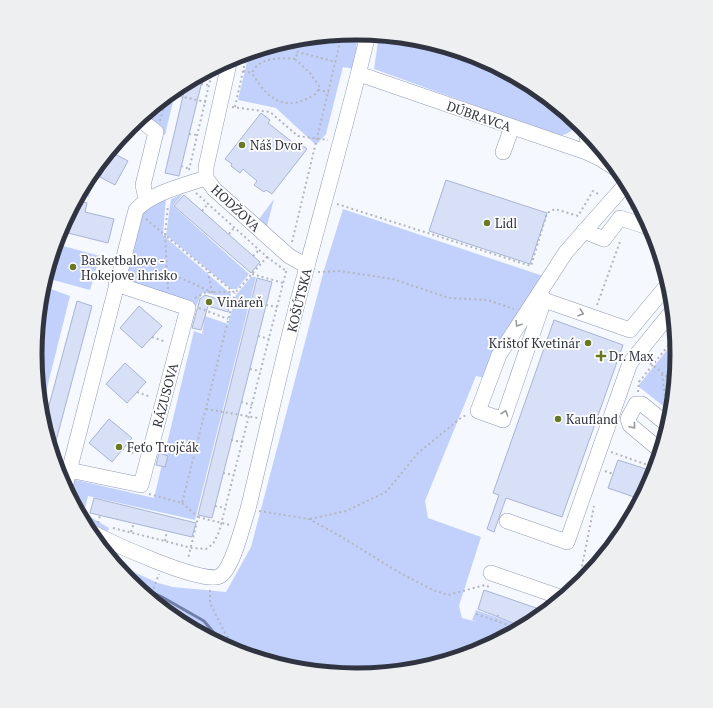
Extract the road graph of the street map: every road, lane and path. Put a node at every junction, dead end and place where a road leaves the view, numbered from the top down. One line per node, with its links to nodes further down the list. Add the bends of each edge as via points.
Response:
1 (341, 41): 7 (path)
2 (367, 41): 11 (street, KOŠÚTSKA)
3 (291, 47): 4 (path)
4 (298, 52): 5 (path); 7 (path)
5 (295, 59): 10 (path, via 269,60 258,65); 15 (path, via 310,73 319,86)
6 (245, 61): 9 (path)
7 (336, 62): 16 (path)
8 (228, 68): 35 (street, HODŽOVA, via 206,167)
9 (243, 70): 10 (path); 21 (path)
10 (252, 73): 15 (path, via 260,86 277,101 286,104 306,101)
11 (359, 74): 24 (street, DÚBRAVCA); 57 (street, KOŠÚTSKA)
12 (211, 76): 14 (path)
13 (201, 84): 14 (path)
14 (209, 85): 18 (path)
15 (318, 90): 16 (path)
16 (329, 92): 27 (path)
17 (178, 96): 18 (path)
18 (206, 102): 26 (path)
19 (164, 106): 22 (path)
20 (227, 107): 21 (path)
21 (235, 107): 27 (path, via 270,112 298,136)
22 (160, 122)
23 (144, 123): 40 (street, via 156,132 144,185)
24 (512, 127): 29 (street); 30 (street, DÚBRAVCA)
25 (189, 134): 26 (path)
26 (197, 135): 33 (path)
27 (318, 138): 55 (path)
28 (588, 141): 30 (street, DÚBRAVCA, via 592,152)
29 (503, 152)
30 (599, 158): 31 (street, DÚBRAVCA)
31 (605, 162)
32 (181, 166): 33 (path)
33 (190, 168): 34 (path)
34 (188, 173)
35 (206, 178): 40 (street); 55 (street, HODŽOVA, via 214,189)
36 (623, 188): 49 (street)
37 (193, 191): 41 (path)
38 (169, 198): 51 (path)
39 (604, 198): 42 (path, via 593,191 578,216 555,209 547,213 531,266)
40 (148, 200): 63 (street, via 136,210)
41 (208, 204): 44 (path); 48 (path)
42 (336, 204)
43 (633, 206): 46 (path)
44 (202, 211)
45 (142, 216): 51 (path)
46 (628, 219): 47 (street); 49 (street, via 620,218 604,238)
47 (643, 225)
48 (234, 228): 50 (path); 53 (path)
49 (584, 230): 68 (street, via 566,252)
50 (229, 234)
51 (164, 235): 59 (path); 60 (path)
52 (621, 238): 75 (path)
53 (259, 250): 54 (path); 56 (path)
54 (254, 256)
55 (289, 256): 57 (street, HODŽOVA); 58 (path)
56 (267, 257): 58 (path); 61 (path)
57 (306, 269): 73 (path, via 393,279 449,298 488,300); 116 (street, KOŠÚTSKA)
58 (286, 271): 62 (path)
59 (167, 272): 64 (path); 66 (path)
60 (208, 272): 66 (path); 67 (path)
61 (252, 274): 62 (path); 67 (path)
62 (283, 283): 72 (path)
63 (116, 284): 81 (street, RÁZUSOVA, via 188,308); 105 (street)
64 (169, 290)
65 (663, 290): 75 (street, via 630,330)
66 (212, 292): 67 (path); 69 (path, via 206,292)
67 (233, 293): 76 (path)
68 (542, 296): 73 (street); 75 (street, one-way to 75); 95 (street, one-way to 68, via 503,420)
69 (193, 299)
70 (266, 304): 72 (path)
71 (194, 306): 76 (path)
72 (277, 307): 79 (path)
73 (525, 313): 95 (street, one-way to 95, via 499,355)
74 (668, 316): 82 (street)
75 (593, 317)
76 (228, 319): 94 (path)
77 (258, 336): 79 (path)
78 (152, 337): 81 (path)
79 (269, 339): 85 (path)
80 (670, 343): 83 (path)
81 (178, 345): 89 (street, RÁZUSOVA)
82 (638, 354): 83 (path); 120 (street, via 630,363 567,542)
83 (652, 365): 86 (path); 91 (path, via 639,382)
84 (250, 369): 85 (path)
85 (260, 371): 92 (path)
86 (662, 373): 87 (path); 93 (path)
87 (670, 379)
88 (137, 392): 89 (path)
89 (163, 402): 102 (street, RÁZUSOVA)
90 (241, 402): 92 (path)
91 (638, 404): 97 (street, via 642,404); 100 (street, one-way to 100, via 628,419 630,425)
92 (252, 405): 96 (path)
93 (666, 405)
94 (206, 408): 96 (path); 112 (path)
95 (478, 411): 119 (path, via 462,417 418,453 386,492 346,511)
96 (248, 417): 99 (path)
97 (663, 421)
98 (231, 440): 99 (path)
99 (242, 442): 108 (path)
100 (656, 448)
101 (122, 449): 102 (path)
102 (148, 458): 105 (street, RÁZUSOVA, via 141,484)
103 (608, 458): 104 (path, via 610,452)
104 (650, 466)
105 (69, 470): 109 (street)
106 (224, 473): 108 (path)
107 (613, 474): 110 (path, via 604,470)
108 (234, 475): 115 (path)
109 (67, 477)
110 (601, 477)
111 (146, 494): 112 (path)
112 (182, 503): 118 (path)
113 (594, 505): 132 (path)
114 (215, 506): 115 (path)
115 (225, 508): 122 (path)
116 (248, 509): 119 (path); 125 (street, KOŠÚTSKA)
117 (100, 515): 123 (path)
118 (198, 517): 122 (path); 130 (path)
119 (309, 519): 135 (path, via 433,590 448,595)
120 (507, 520)
121 (134, 523): 128 (path)
122 (221, 523): 125 (path); 130 (path, via 213,544 206,549)
123 (94, 527)
124 (112, 527): 128 (path)
125 (242, 529): 134 (street, KOŠÚTSKA, via 228,566 220,576)
126 (97, 531): 134 (street, via 107,540 181,571)
127 (167, 531): 129 (path)
128 (132, 532): 129 (path)
129 (165, 541): 130 (path)
130 (192, 548): 131 (path)
131 (188, 562)
132 (581, 570): 133 (path)
133 (580, 575)
134 (210, 579): 145 (path, via 210,603 226,635)
135 (488, 579): 138 (street)
136 (153, 588): 137 (path)
137 (152, 592)
138 (556, 596)
139 (476, 614): 141 (path)
140 (498, 615): 141 (path)
141 (496, 621): 144 (path)
142 (516, 621): 143 (path)
143 (515, 625)
144 (512, 626)
145 (233, 643)

